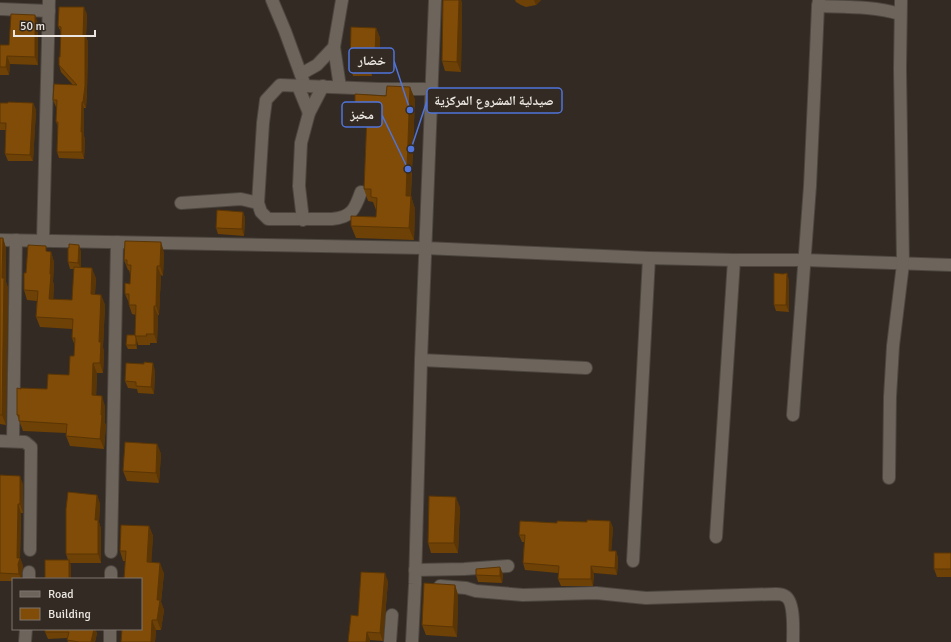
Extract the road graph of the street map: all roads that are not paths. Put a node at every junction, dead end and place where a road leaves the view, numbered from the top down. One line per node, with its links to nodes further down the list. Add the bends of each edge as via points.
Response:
1 (272, 0): 10 (street)
2 (342, 0): 9 (street)
3 (435, 0): 13 (street)
4 (900, 0): 8 (street)
5 (818, 3): 8 (street, via 879,9); 26 (street)
6 (49, 6): 7 (street); 21 (street)
7 (0, 9)
8 (900, 14): 27 (street)
9 (334, 47): 10 (street); 12 (street)
10 (301, 82): 11 (street); 14 (street); 17 (street, via 280,85 266,100)
11 (324, 86): 12 (street); 14 (street)
12 (340, 87): 13 (street)
13 (432, 89): 23 (street)
14 (309, 113): 18 (street, via 301,143 299,186)
15 (361, 192): 18 (street, via 355,207 348,214 332,219)
16 (181, 202): 17 (street, via 241,199)
17 (258, 203): 18 (street, via 268,220)
18 (303, 220)
19 (0, 240): 20 (street)
20 (16, 240): 21 (street); 33 (street)
21 (43, 241): 22 (street)
22 (117, 242): 23 (street); 37 (street)
23 (425, 248): 24 (street); 29 (street)
24 (650, 258): 25 (street); 38 (street)
25 (734, 260): 26 (street); 35 (street)
26 (804, 260): 27 (street); 31 (street)
27 (903, 264): 28 (street); 34 (street, via 893,346)
28 (951, 265)
29 (421, 360): 30 (street); 40 (street)
30 (586, 368)
31 (793, 415)
32 (0, 441): 33 (street)
33 (13, 441): 36 (street, via 25,442 30,447)
34 (889, 478)
35 (716, 537)
36 (30, 550)
37 (111, 552)
38 (632, 561)
39 (508, 566): 40 (street)
40 (415, 570): 41 (street)
41 (415, 584): 48 (street); 49 (street, via 523,595 596,593 646,598 785,595 792,608)
42 (392, 615): 47 (street)
43 (26, 630): 45 (street)
44 (110, 630): 46 (street)
45 (25, 642)
46 (110, 642)
47 (390, 642)
48 (412, 642)
49 (793, 642)

